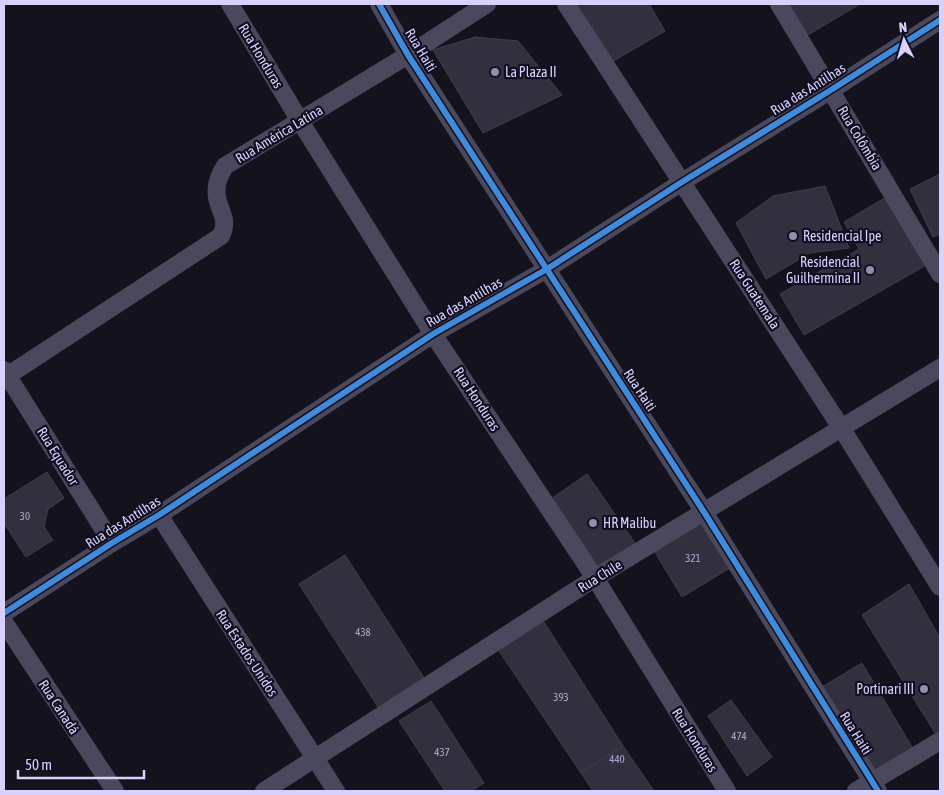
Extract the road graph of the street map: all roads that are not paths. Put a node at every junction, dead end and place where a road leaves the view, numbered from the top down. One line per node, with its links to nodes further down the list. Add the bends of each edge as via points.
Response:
1 (230, 4): 9 (street, Rua Honduras)
2 (379, 4): 7 (street, Rua Haiti)
3 (487, 4): 7 (street, Rua América Latina)
4 (566, 4): 10 (street, Rua Guatemala)
5 (779, 4): 8 (street, Rua Colômbia)
6 (940, 20): 8 (street, Rua das Antilhas)
7 (408, 55): 9 (street, Rua América Latina); 11 (street, Rua Haiti)
8 (831, 90): 10 (street, Rua das Antilhas); 12 (street, Rua Colômbia)
9 (300, 121): 13 (street, Rua Honduras); 15 (street, Rua América Latina, via 225,166 216,189 224,218 221,236)
10 (682, 182): 11 (street, Rua das Antilhas); 16 (street, Rua Guatemala)
11 (547, 269): 13 (street, Rua das Antilhas); 17 (street, Rua Haiti)
12 (940, 274)
13 (434, 334): 18 (street, Rua das Antilhas); 20 (street, Rua Honduras)
14 (940, 368): 16 (street, Rua Chile)
15 (5, 374): 19 (street, Rua Equador)
16 (842, 429): 17 (street, Rua Chile); 21 (street, Rua Guatemala)
17 (704, 512): 20 (street, Rua Chile); 26 (street, Rua Haiti)
18 (159, 515): 19 (street, Rua das Antilhas); 25 (street, Rua Estados Unidos)
19 (112, 543): 22 (street, Rua das Antilhas)
20 (595, 578): 25 (street, Rua Chile); 30 (street, Rua Honduras)
21 (940, 587)
22 (4, 613)
23 (4, 622): 27 (street, Rua Canadá)
24 (940, 740): 26 (street)
25 (314, 758): 28 (street, Rua Chile); 29 (street, Rua Estados Unidos)
26 (875, 786): 31 (street)
27 (115, 791)
28 (264, 791)
29 (336, 791)
30 (727, 791)
31 (856, 791)

